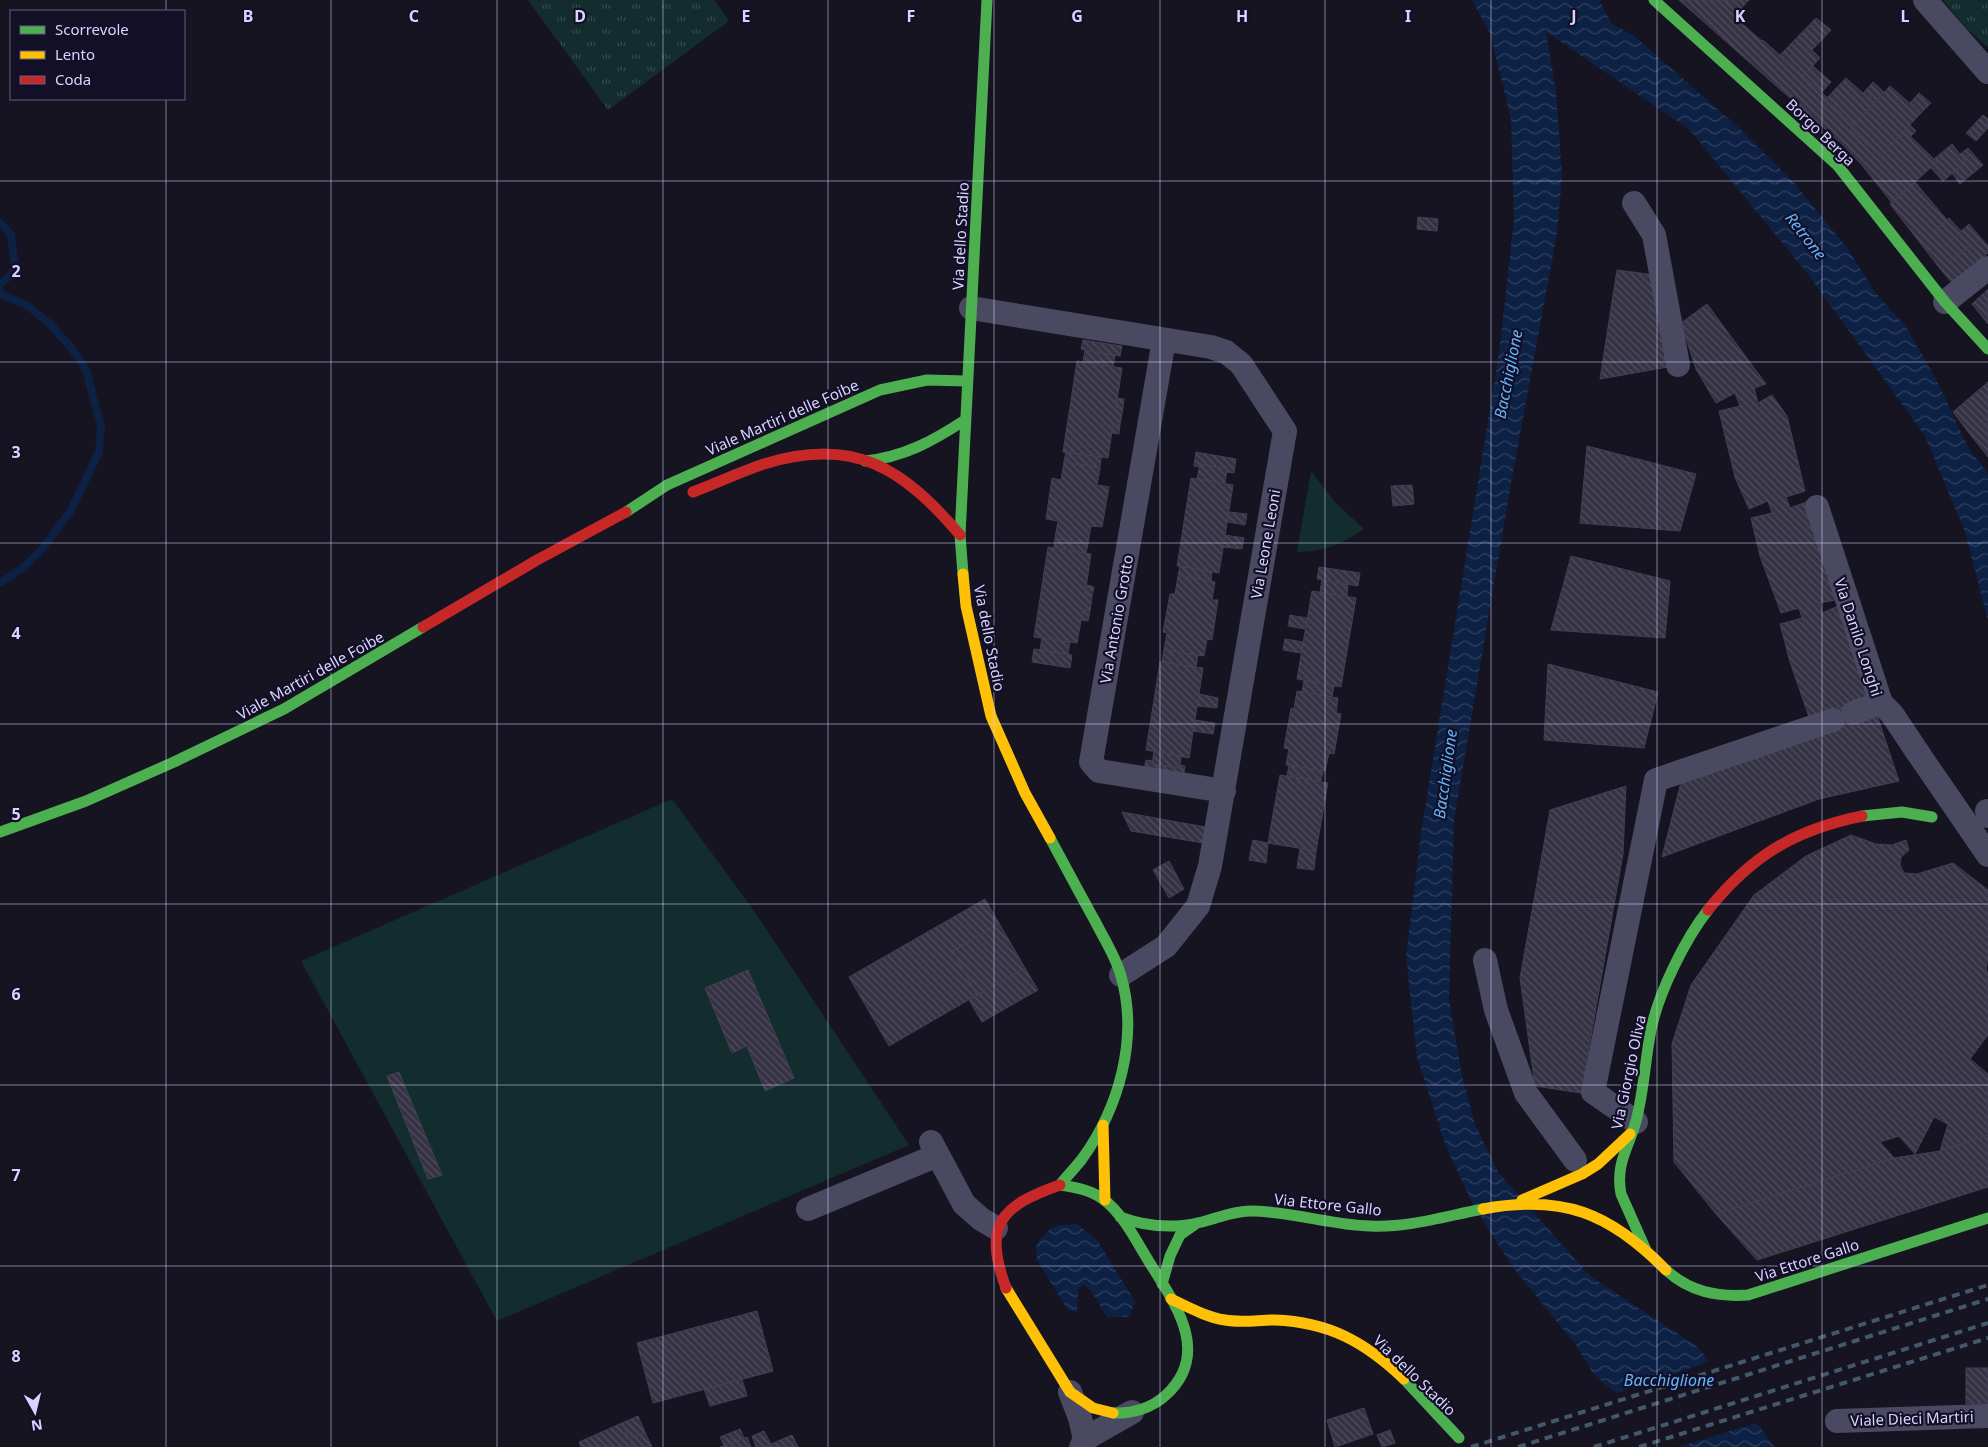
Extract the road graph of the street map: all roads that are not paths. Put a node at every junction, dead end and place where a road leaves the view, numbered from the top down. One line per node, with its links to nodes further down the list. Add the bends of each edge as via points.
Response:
1 (987, 0): 8 (main road, Via dello Stadio)
2 (1654, 0): 7 (main road, Borgo Berga, via 1838,166)
3 (1925, 0): 4 (street)
4 (1988, 72)
5 (1634, 203): 11 (street, via 1654,235)
6 (1988, 268): 7 (street)
7 (1945, 302): 10 (main road, Borgo Berga)
8 (971, 308): 9 (street, Via Leone Leoni); 12 (main road, Via dello Stadio)
9 (1164, 340): 21 (street, Via Leone Leoni, via 1226,352 1240,364 1285,431); 21 (street, Via Antonio Grotto, via 1091,762 1099,771)
10 (1988, 349)
11 (1678, 365)
12 (967, 381): 13 (main road, Via dello Stadio); 18 (main road, Viale Martiri delle Foibe, via 927,380 880,390 667,485)
13 (965, 420): 14 (main road, via 905,454); 19 (main road, Via dello Stadio)
14 (865, 461): 15 (main road, via 811,454 773,461); 19 (main road, via 884,467 903,480 939,510)
15 (682, 496)
16 (656, 505): 18 (main road, Viale Martiri delle Foibe)
17 (1817, 507): 20 (street, Via Danilo Longhi)
18 (620, 516): 23 (main road, Viale Martiri delle Foibe, via 537,560 284,709 95,797)
19 (960, 535): 26 (main road, Via dello Stadio, via 966,606 991,716 1021,787 1089,909)
20 (1881, 703): 24 (street, Via Danilo Longhi, bridge, via 1892,714); 28 (street, via 1656,780 1593,1092)
21 (1224, 791): 26 (street, Via Leone Leoni, via 1210,866 1198,906 1166,946)
22 (1932, 816): 28 (main road, Via Giorgio Oliva, via 1891,811 1836,821 1793,836 1750,863 1724,888 1683,949 1652,1020)
23 (0, 832)
24 (1988, 855)
25 (1485, 960): 29 (street, via 1496,1010 1526,1093)
26 (1121, 975): 27 (main road, Via dello Stadio, via 1128,1036 1124,1068)
27 (1103, 1125): 31 (main road, Via dello Stadio, via 1082,1159); 32 (main road, Via dello Stadio)
28 (1633, 1128): 30 (main road, Via Giorgio Oliva); 33 (main road, Via Ettore Gallo, via 1598,1164 1545,1192)
29 (1575, 1160)
30 (1619, 1180): 39 (main road, Via Ettore Gallo, via 1620,1193)
31 (1060, 1185): 32 (main road, via 1087,1191); 38 (main road, via 1040,1190 1020,1201)
32 (1105, 1200): 35 (main road)
33 (1516, 1203): 37 (main road, Via Ettore Gallo, via 1386,1226 1248,1211); 39 (main road, Via Ettore Gallo, via 1546,1204 1587,1212)
34 (808, 1209): 38 (street, via 934,1148 964,1204)
35 (1120, 1217): 37 (main road, Via Ettore Gallo, via 1141,1225 1163,1228); 40 (main road)
36 (1988, 1218): 39 (main road, Via Ettore Gallo, via 1748,1295 1725,1297 1699,1291 1677,1278)
37 (1197, 1223): 40 (main road, Via Ettore Gallo, via 1180,1234)
38 (996, 1228): 46 (main road, via 994,1247 1006,1288)
39 (1646, 1249)
40 (1162, 1284): 41 (main road)
41 (1172, 1299): 42 (main road, Via dello Stadio, via 1193,1310); 45 (main road, via 1185,1328)
42 (1231, 1322): 43 (main road, Via dello Stadio); 50 (main road, Via dello Stadio, via 1285,1320 1310,1323 1362,1344 1406,1383)
43 (1216, 1331)
44 (1197, 1345): 45 (main road)
45 (1187, 1356): 47 (main road, via 1179,1381 1168,1394 1155,1404)
46 (1070, 1392): 47 (main road, via 1095,1409 1109,1413); 51 (street, via 1080,1418)
47 (1132, 1412): 51 (street)
48 (1988, 1416): 49 (street, Viale Dieci Martiri)
49 (1837, 1421)
50 (1459, 1438)
51 (1083, 1443)

